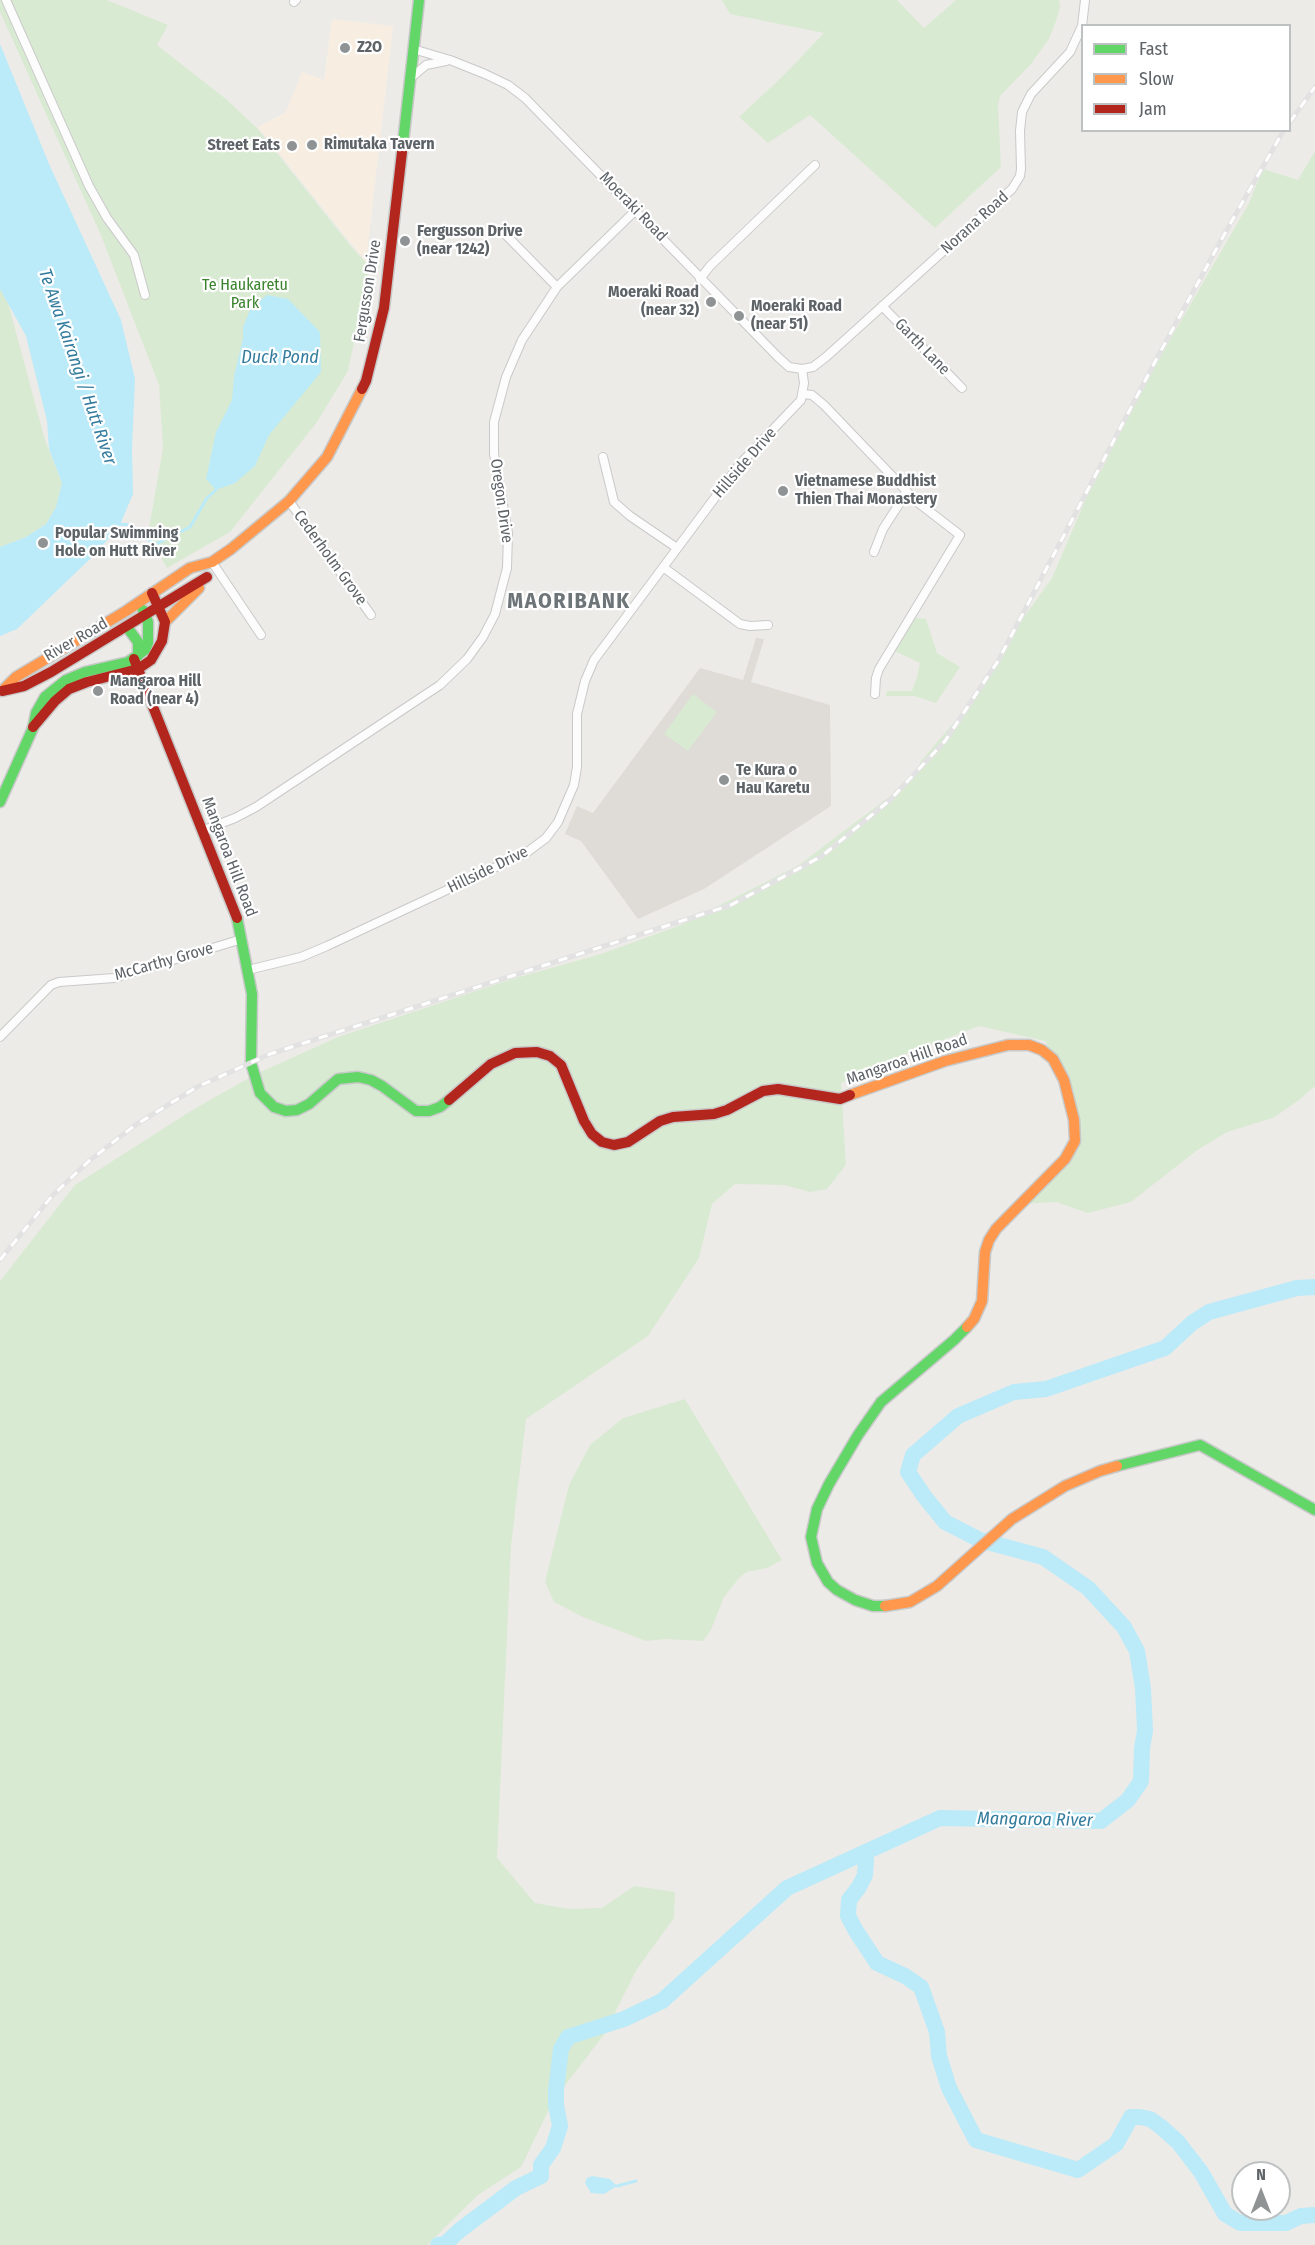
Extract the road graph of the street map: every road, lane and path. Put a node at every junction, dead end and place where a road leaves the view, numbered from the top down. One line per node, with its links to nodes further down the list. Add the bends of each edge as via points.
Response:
1 (6, 0): 14 (street, via 89,186 134,255)
2 (419, 0): 6 (main road, Fergusson Drive)
3 (1085, 0): 4 (street, Norana Road)
4 (1082, 24)
5 (1081, 28): 15 (street, Norana Road, via 1070,52 1031,94 1022,112 1021,169 1016,184)
6 (413, 49): 7 (street, Moeraki Road); 8 (main road, Fergusson Drive)
7 (450, 60): 8 (street, via 426,65); 10 (street, Moeraki Road, via 508,85 525,98)
8 (410, 79): 21 (main road, Fergusson Drive, via 384,309 372,361 330,451)
9 (815, 165): 12 (street)
10 (636, 210): 12 (street, Moeraki Road); 13 (street, Oregon Drive)
11 (502, 231): 13 (street)
12 (700, 279): 16 (street, Moeraki Road, via 785,364)
13 (557, 287): 40 (street, Oregon Drive, via 522,339 506,377 494,422 494,454 506,514 507,568 495,614 483,637 440,686 256,807)
14 (145, 295)
15 (882, 306): 16 (street, Norana Road, via 817,364); 17 (street, Garth Lane)
16 (802, 369): 18 (street)
17 (962, 388)
18 (804, 394): 20 (street, via 824,405); 22 (street, Hillside Drive, via 740,464)
19 (603, 457): 22 (street, via 614,502)
20 (906, 490): 23 (street); 38 (street, via 960,535 879,669)
21 (289, 501): 24 (main road, Fergusson Drive); 31 (street, Cederholm Grove)
22 (677, 548): 25 (street, Hillside Drive)
23 (874, 552)
24 (212, 562): 26 (main road); 27 (main road, Fergusson Drive, via 190,568); 35 (street)
25 (663, 567): 33 (street, via 740,624); 42 (street, Hillside Drive, via 590,670 577,714 574,785 565,810 546,838 526,853 318,949)
26 (207, 577): 29 (main road); 32 (main road)
27 (152, 593): 28 (main road, Fergusson Drive); 29 (main road)
28 (138, 602): 30 (main road); 37 (main road, River Road, via 16,677)
29 (159, 607): 30 (main road, River Road); 32 (main road)
30 (146, 614): 34 (main road, River Road); 36 (main road, via 148,643)
31 (371, 615)
32 (165, 622): 36 (main road, via 159,648 151,660)
33 (768, 625)
34 (127, 627): 36 (main road, Mangaroa Hill Road, via 138,642); 37 (main road, River Road, via 24,686)
35 (261, 635)
36 (137, 661): 39 (main road, via 85,672 58,684 40,704); 40 (main road, Mangaroa Hill Road)
37 (2, 691)
38 (875, 694)
39 (0, 802)
40 (204, 830): 41 (main road, Mangaroa Hill Road, via 234,906)
41 (242, 939): 42 (main road, Mangaroa Hill Road); 43 (street, McCarthy Grove, via 114,978 51,985)
42 (248, 970): 44 (main road, Mangaroa Hill Road, via 251,1063 260,1093 274,1107 286,1110 309,1104 338,1079 358,1077 382,1086 410,1108 429,1111 440,1107 491,1064 530,1051 550,1056 561,1065 592,1134 614,1145 628,1142 660,1121 714,1114 763,1091 778,1089 840,1099 945,1061 994,1048 1022,1044 1047,1054 1058,1065 1076,1134 1073,1147 989,1240 977,1314 960,1335 872,1412 817,1509 812,1529 814,1555 828,1582 846,1596 873,1606 901,1605 919,1599 1025,1510 1081,1478 1171,1450 1200,1445)
43 (0, 1037)
44 (1315, 1510)

